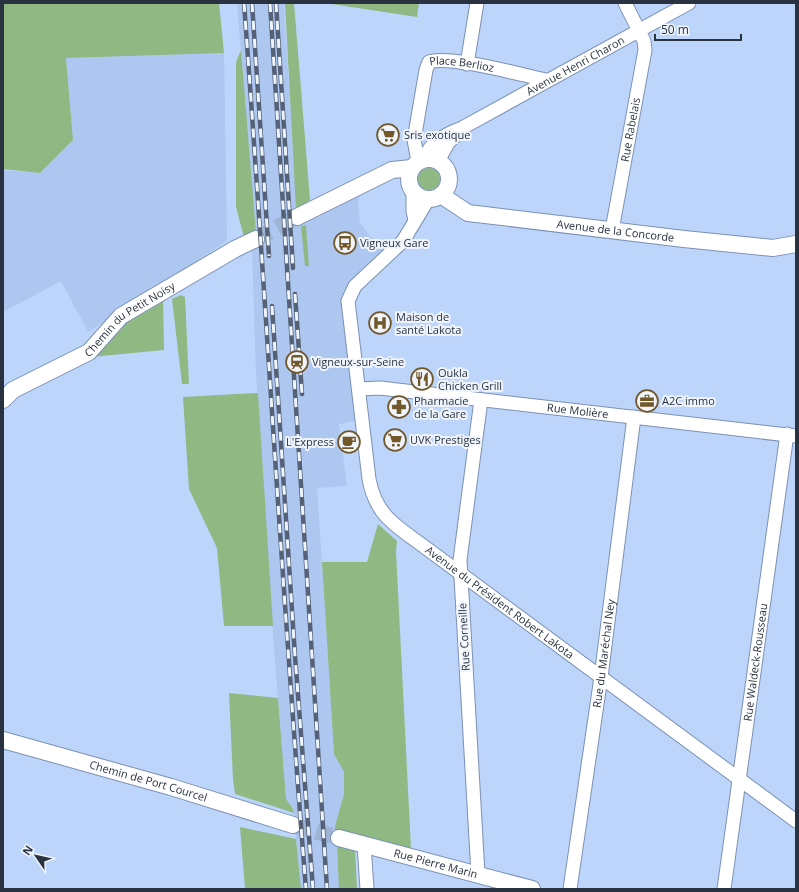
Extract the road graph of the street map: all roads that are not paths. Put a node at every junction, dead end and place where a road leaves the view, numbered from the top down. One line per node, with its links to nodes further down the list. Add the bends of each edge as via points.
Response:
1 (477, 3): 5 (street)
2 (625, 3): 4 (street, Rue Rabelais)
3 (689, 3): 4 (street, Avenue Henri Charon)
4 (639, 30): 6 (street, Avenue Henri Charon); 12 (street, Rue Rabelais, via 644,41 644,50)
5 (467, 64): 6 (street, Place Berlioz); 7 (street, Place Berlioz, via 438,60 429,62 414,140)
6 (546, 80): 7 (street, Avenue Henri Charon, via 462,128 448,143)
7 (423, 162): 8 (street, via 409,180); 9 (street, via 443,164 448,174 447,186); 10 (street, via 392,170)
8 (414, 191): 9 (street, via 423,198); 11 (street)
9 (435, 197): 11 (street); 12 (street, Avenue de la Concorde, via 468,212)
10 (297, 217)
11 (415, 220): 15 (street, Avenue du Président Robert Lakota, via 403,241 355,286 349,297)
12 (612, 230): 14 (street, Avenue de la Concorde, via 773,248)
13 (256, 239): 16 (street, Chemin du Petit Noisy, via 122,316 89,352 13,390)
14 (796, 244)
15 (359, 389): 17 (street, Rue Molière, via 380,388); 20 (street, Avenue du Président Robert Lakota, via 375,502 391,522)
16 (3, 400)
17 (481, 400): 18 (street, Rue Molière); 20 (street, Rue Corneille, via 460,560)
18 (634, 417): 19 (street, Rue Molière); 21 (street, Rue du Maréchal Ney)
19 (791, 435): 23 (street, Rue Waldeck-Rousseau)
20 (461, 574): 21 (street, Avenue du Président Robert Lakota); 28 (street, Rue Corneille)
21 (601, 677): 23 (street, Avenue du Président Robert Lakota); 31 (street, Rue du Maréchal Ney)
22 (3, 740): 25 (street, Chemin de Port Courcel, via 171,787)
23 (739, 780): 24 (street, Avenue du Président Robert Lakota); 32 (street, Rue Waldeck-Rousseau)
24 (796, 821)
25 (293, 825)
26 (339, 838): 27 (street, Rue Pierre Marin)
27 (364, 844): 28 (street, Rue Pierre Marin); 29 (street)
28 (478, 874): 30 (street, Rue Pierre Marin)
29 (366, 889)
30 (532, 889)
31 (570, 889)
32 (724, 889)

